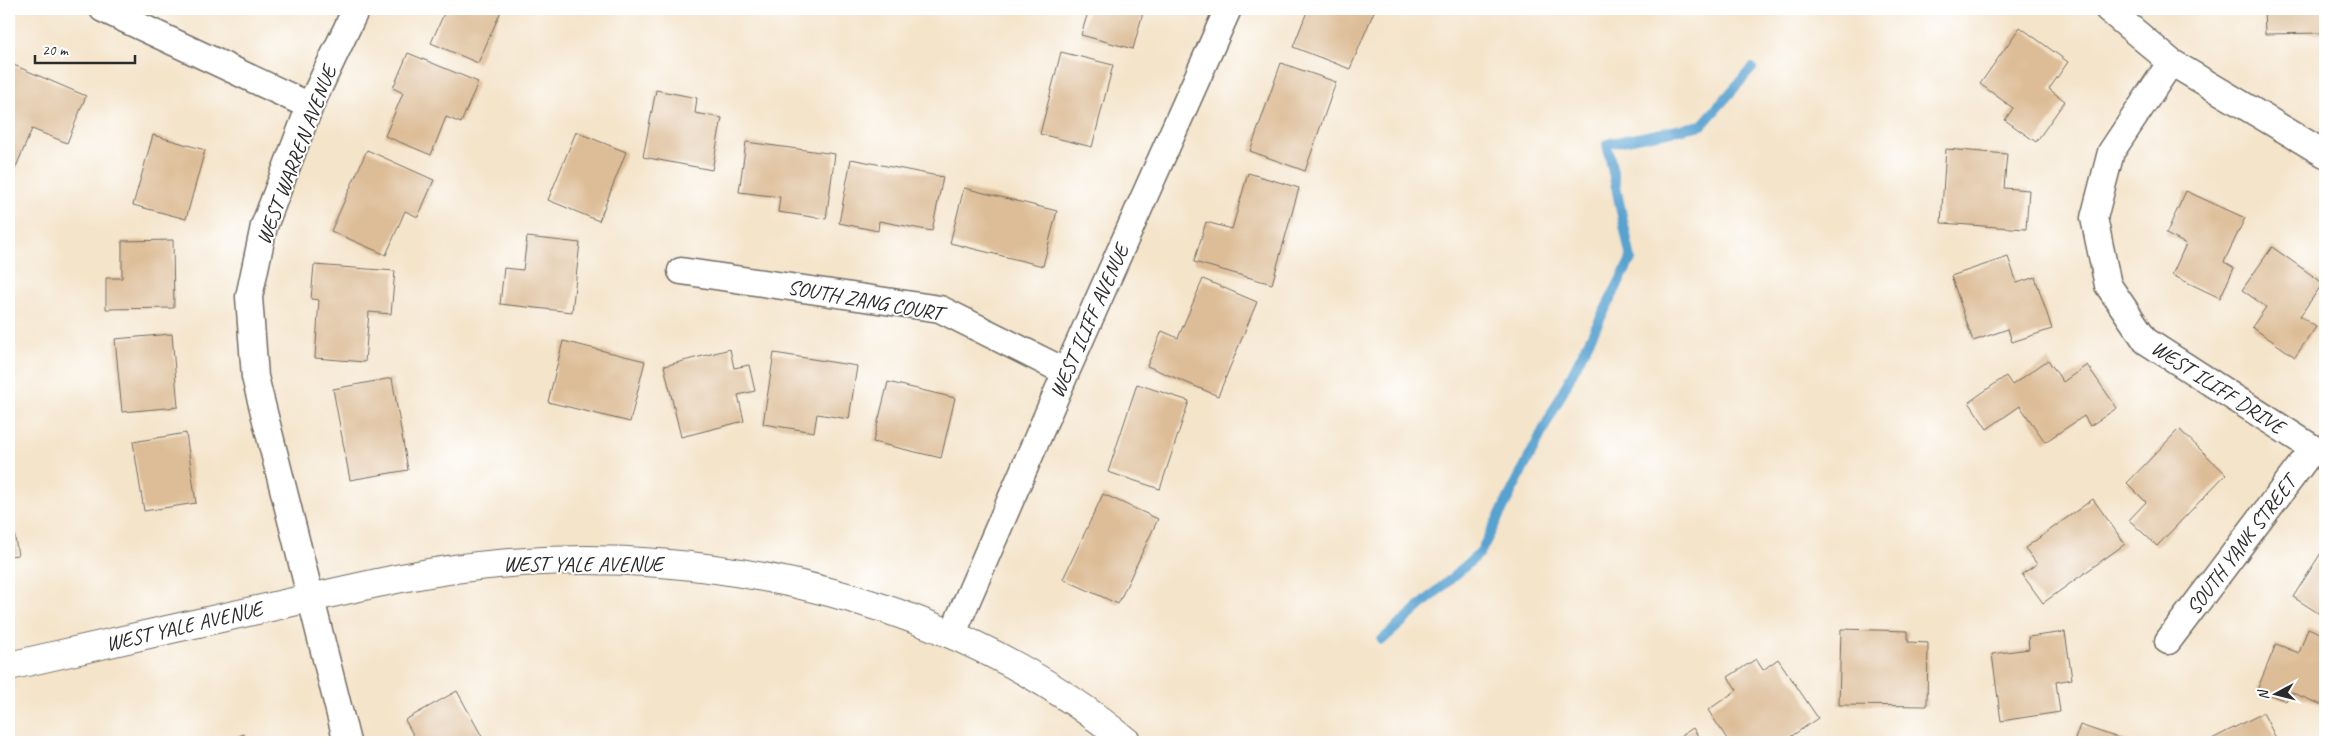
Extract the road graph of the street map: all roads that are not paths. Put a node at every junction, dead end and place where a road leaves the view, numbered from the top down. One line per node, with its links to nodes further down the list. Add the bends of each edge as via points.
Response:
1 (103, 9): 6 (street)
2 (356, 9): 6 (street, WEST WARREN AVENUE)
3 (1228, 9): 9 (street, WEST ILIFF AVENUE)
4 (2108, 9): 5 (street)
5 (2171, 62): 7 (street); 10 (street, WEST ILIFF DRIVE, via 2111,152 2094,218 2108,285 2146,341)
6 (310, 106): 11 (street, WEST WARREN AVENUE, via 264,226 249,297 255,376)
7 (2325, 154)
8 (681, 271): 9 (street, SOUTH ZANG COURT, via 940,309)
9 (1066, 372): 12 (street, WEST ILIFF AVENUE)
10 (2319, 453): 13 (street, SOUTH YANK STREET)
11 (309, 598): 12 (street, WEST YALE AVENUE, via 446,570 495,564 542,560 662,564 726,570 797,584 882,609); 14 (street, WEST YALE AVENUE); 15 (street, WEST WARREN AVENUE)
12 (952, 635): 16 (street, WEST YALE AVENUE, via 1033,676)
13 (2168, 641)
14 (9, 666)
15 (347, 742)
16 (1127, 742)

